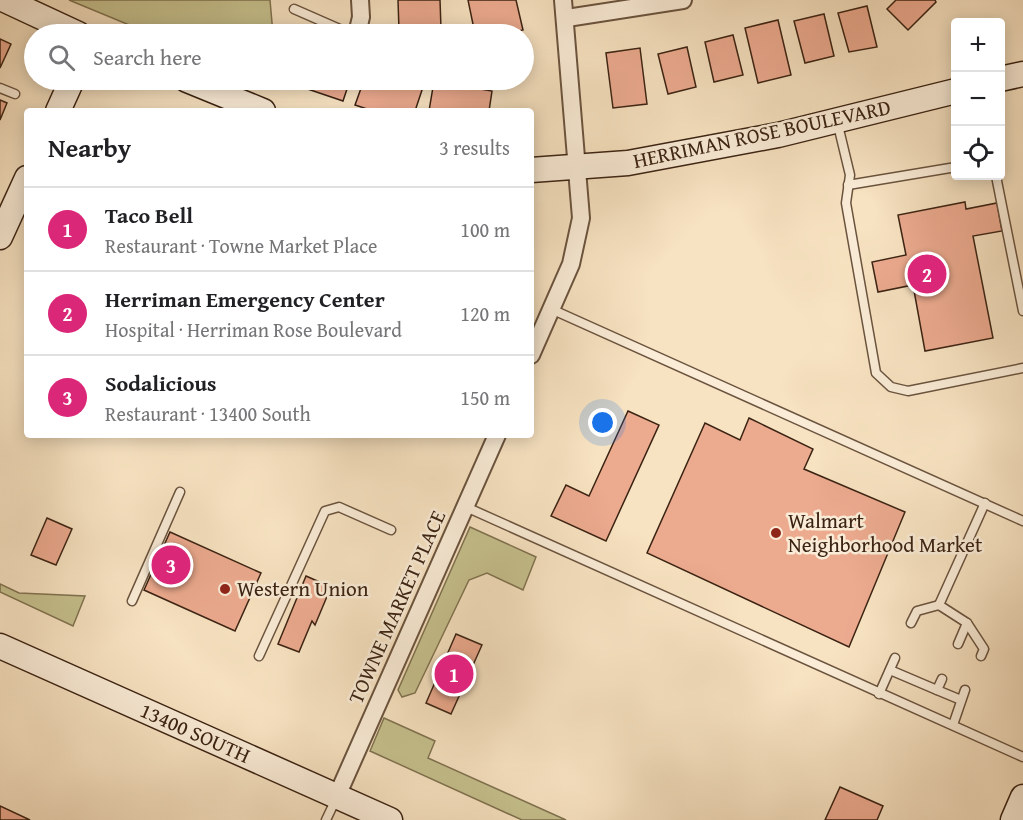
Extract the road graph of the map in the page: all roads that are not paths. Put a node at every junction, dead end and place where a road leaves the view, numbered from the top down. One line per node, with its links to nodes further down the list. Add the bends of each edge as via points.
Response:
1 (5, 0): 7 (street)
2 (360, 0): 9 (street)
3 (563, 0): 6 (street)
4 (683, 0): 6 (street)
5 (294, 9): 8 (lane)
6 (567, 18): 20 (street)
7 (57, 24)
8 (328, 24)
9 (360, 24)
10 (1023, 74): 11 (street)
11 (1005, 78)
12 (0, 87): 16 (lane)
13 (67, 90): 17 (street)
14 (211, 90): 18 (street)
15 (951, 92): 19 (street, HERRIMAN ROSE BOULEVARD)
16 (15, 94)
17 (59, 108)
18 (256, 108)
19 (837, 121): 20 (street, HERRIMAN ROSE BOULEVARD, via 628,164); 25 (lane, via 850,175)
20 (579, 167): 22 (street, HERRIMAN ROSE BOULEVARD); 27 (street, via 581,218 571,264)
21 (951, 168): 25 (lane)
22 (534, 170)
23 (997, 180): 28 (lane)
24 (24, 185): 26 (street)
25 (848, 185): 30 (lane, via 846,203 876,373 891,387 908,391)
26 (0, 237)
27 (551, 309): 29 (street); 33 (lane)
28 (1023, 311)
29 (534, 348)
30 (1023, 368)
31 (496, 438): 34 (street, TOWNE MARKET PLACE)
32 (180, 492): 37 (lane)
33 (985, 503): 35 (lane); 38 (lane)
34 (466, 507): 50 (lane); 54 (street, TOWNE MARKET PLACE)
35 (1023, 521)
36 (391, 530): 43 (lane, via 339,507 325,511)
37 (132, 601)
38 (939, 605): 39 (lane, via 917,611); 40 (lane)
39 (911, 623)
40 (967, 623): 41 (lane); 44 (lane, via 984,649)
41 (958, 644)
42 (0, 646): 54 (street, 13400 SOUTH)
43 (259, 656)
44 (981, 656)
45 (895, 658): 46 (lane)
46 (890, 670): 48 (lane); 50 (lane)
47 (942, 680): 48 (lane)
48 (937, 690): 51 (lane)
49 (965, 690): 51 (lane)
50 (879, 694): 52 (lane)
51 (961, 700): 52 (lane)
52 (953, 725): 53 (lane)
53 (1023, 757)
54 (337, 796): 55 (lane); 56 (street, 13400 SOUTH)
55 (326, 820)
56 (390, 820)

